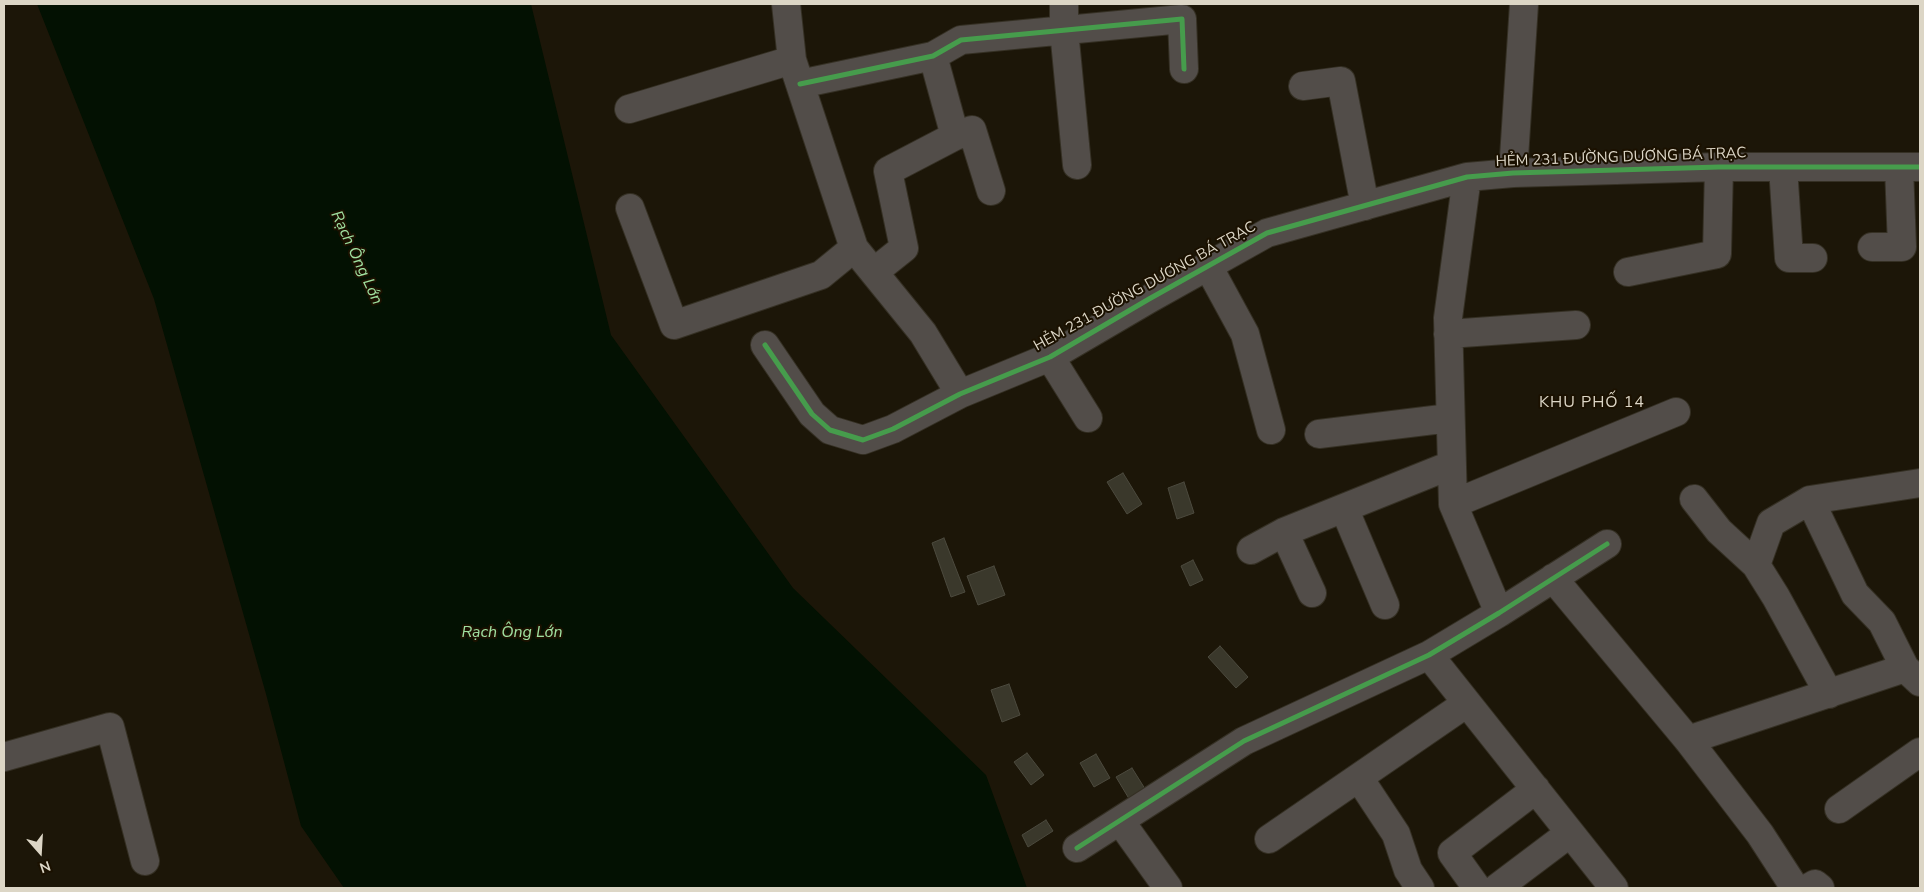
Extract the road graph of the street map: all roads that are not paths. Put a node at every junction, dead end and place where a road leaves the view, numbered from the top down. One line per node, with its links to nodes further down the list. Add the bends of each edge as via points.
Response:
1 (786, 4): 6 (street)
2 (1524, 4): 14 (street)
3 (1064, 17): 4 (street, via 961,40); 5 (street, via 1182,19); 10 (street)
4 (934, 56): 6 (street); 9 (street)
5 (1184, 69)
6 (796, 72): 8 (street); 20 (street)
7 (1303, 86): 17 (street, via 1341,81)
8 (629, 109)
9 (954, 136): 16 (street, via 972,130); 23 (street, via 888,171 904,248)
10 (1077, 165)
11 (1719, 166): 12 (street, HẺM 231 ĐƯỜNG DƯƠNG BÁ TRẠC); 14 (street, HẺM 231 ĐƯỜNG DƯƠNG BÁ TRẠC); 24 (street, via 1717,254)
12 (1783, 167): 13 (street, HẺM 231 ĐƯỜNG DƯƠNG BÁ TRẠC); 21 (street, via 1789,258)
13 (1910, 167): 19 (street, via 1902,247)
14 (1513, 173): 15 (street, HẺM 231 ĐƯỜNG DƯƠNG BÁ TRẠC)
15 (1467, 177): 17 (street, HẺM 231 ĐƯỜNG DƯƠNG BÁ TRẠC); 26 (street)
16 (991, 191)
17 (1365, 206): 22 (street, HẺM 231 ĐƯỜNG DƯƠNG BÁ TRẠC, via 1267,233)
18 (630, 208): 20 (street, via 674,325 821,275)
19 (1872, 247)
20 (854, 248): 23 (street)
21 (1814, 258)
22 (1208, 266): 28 (street, HẺM 231 ĐƯỜNG DƯƠNG BÁ TRẠC); 33 (street, via 1245,334)
23 (874, 272): 29 (street, via 922,333)
24 (1628, 272)
25 (1576, 325): 26 (street)
26 (1448, 334): 32 (street)
27 (765, 345): 29 (street, HẺM 231 ĐƯỜNG DƯƠNG BÁ TRẠC, via 812,414 830,430 863,440 893,429)
28 (1050, 357): 29 (street, HẺM 231 ĐƯỜNG DƯƠNG BÁ TRẠC); 31 (street)
29 (960, 394)
30 (1676, 412): 39 (street)
31 (1088, 418)
32 (1450, 418): 34 (street); 35 (street)
33 (1271, 430)
34 (1319, 434)
35 (1451, 465): 39 (street); 40 (street)
36 (1920, 483): 38 (street)
37 (1694, 499): 44 (street, via 1719,531)
38 (1810, 500): 44 (street, via 1771,523); 50 (street, via 1855,594 1882,622)
39 (1452, 504): 48 (street)
40 (1344, 508): 41 (street); 47 (street)
41 (1284, 532): 43 (street); 46 (street)
42 (1608, 544): 45 (street)
43 (1251, 550)
44 (1756, 565): 51 (street)
45 (1553, 578): 48 (street); 53 (street)
46 (1312, 593)
47 (1385, 605)
48 (1499, 613): 49 (street)
49 (1430, 654): 52 (street); 59 (street, via 1244,741)
50 (1912, 675): 51 (street)
51 (1829, 694): 53 (street)
52 (1468, 702): 56 (street); 57 (street)
53 (1688, 740): 69 (street, via 1760,834)
54 (1920, 752): 58 (street)
55 (4, 757): 63 (street, via 110,727)
56 (1358, 778): 61 (street); 65 (street, via 1396,834 1408,870)
57 (1536, 789): 60 (street); 66 (street, via 1452,853)
58 (1839, 809)
59 (1120, 821): 62 (street); 64 (street)
60 (1570, 833): 67 (street); 68 (street)
61 (1270, 840)
62 (1077, 848)
63 (145, 861)
64 (1168, 888)
65 (1420, 888)
66 (1477, 888)
67 (1497, 888)
68 (1614, 888)
69 (1795, 888)
70 (1808, 888): 71 (street, via 1815,884)
71 (1820, 888)

